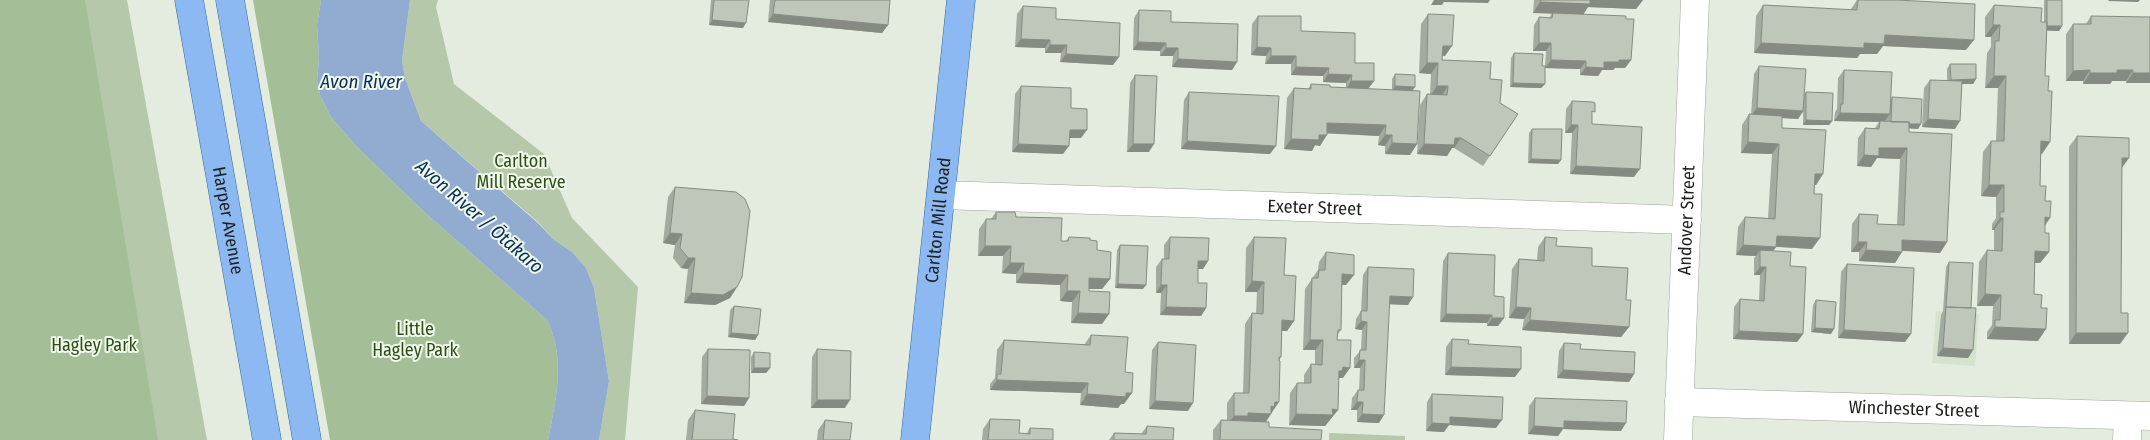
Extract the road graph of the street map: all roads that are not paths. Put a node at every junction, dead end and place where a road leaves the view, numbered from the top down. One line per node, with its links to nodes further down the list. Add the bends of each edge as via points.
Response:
1 (189, 0): 9 (main road, Harper Avenue)
2 (230, 0): 10 (main road)
3 (961, 0): 5 (main road, Carlton Mill Road)
4 (1695, 0): 6 (street, Andover Street)
5 (941, 194): 6 (street, Exeter Street); 11 (main road, Carlton Mill Road)
6 (1686, 220): 7 (street, Andover Street)
7 (1679, 402): 8 (street, Winchester Street); 12 (street, Andover Street)
8 (2135, 424)
9 (267, 440)
10 (307, 440)
11 (915, 440)
12 (1678, 440)

